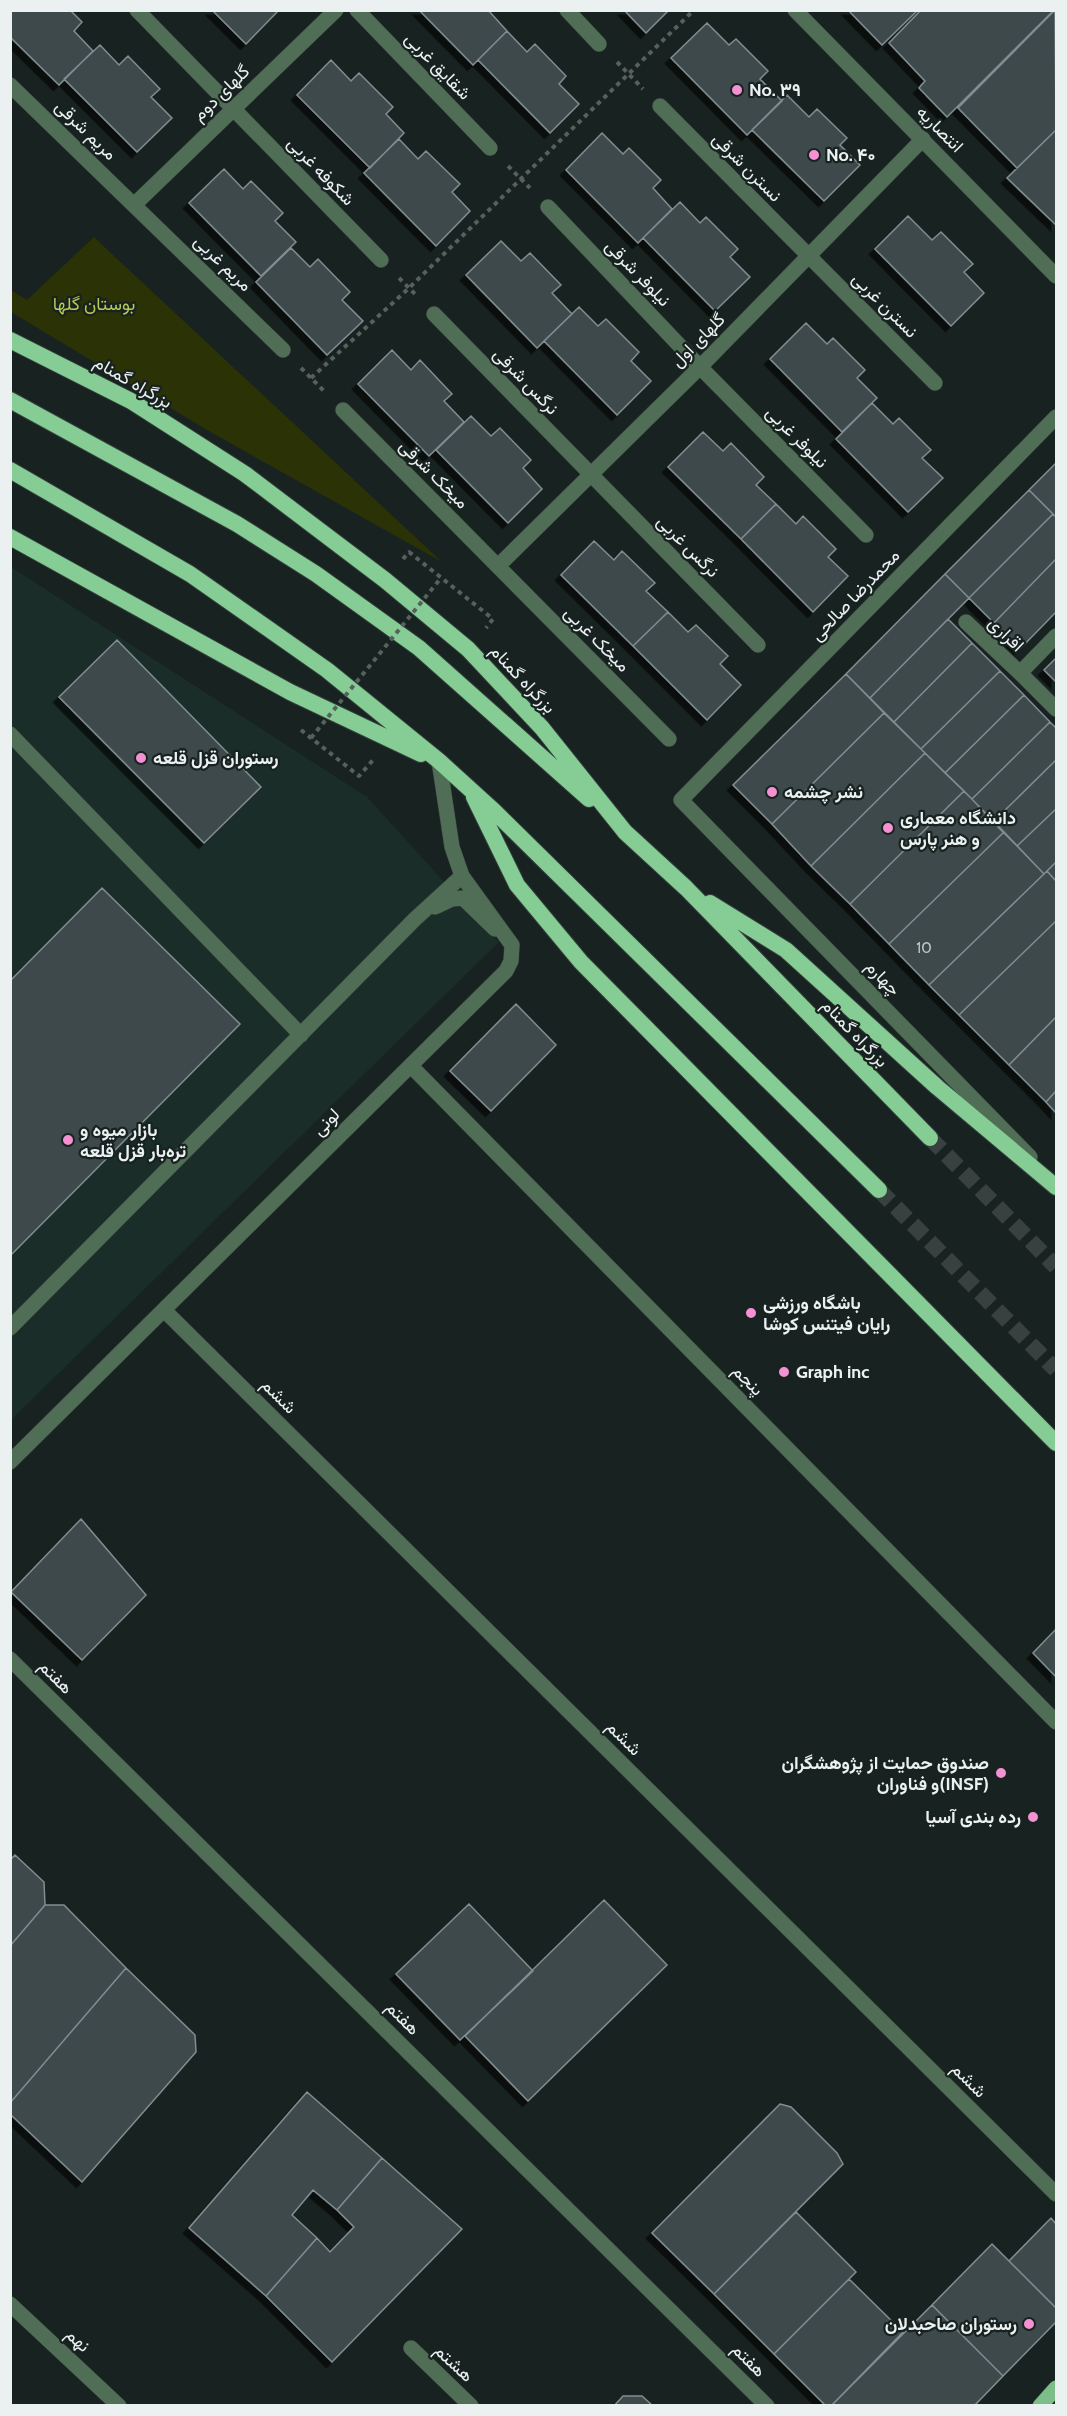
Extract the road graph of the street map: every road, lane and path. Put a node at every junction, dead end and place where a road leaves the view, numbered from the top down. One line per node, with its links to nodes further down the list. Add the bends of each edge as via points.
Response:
1 (137, 10): 10 (street, شکوفه غربی)
2 (336, 10): 10 (street, گلهای دوم)
3 (357, 10): 12 (street, شقایق غربی)
4 (567, 10): 7 (street)
5 (694, 10): 22 (path, via 409,288)
6 (795, 10): 11 (street, انتصاریه)
7 (599, 44)
8 (10, 84): 13 (street, مریم شرقی)
9 (660, 106): 15 (street, نسترن شرقی)
10 (233, 108): 13 (street, گلهای دوم); 16 (street, شکوفه غربی)
11 (922, 139): 15 (street, گلهای اول); 17 (street, انتصاریه)
12 (490, 148)
13 (135, 204): 20 (street, مریم غربی)
14 (548, 207): 21 (street, نیلوفر شرقی)
15 (807, 256): 21 (street, گلهای اول); 23 (street, نسترن غربی)
16 (381, 260)
17 (1056, 276)
18 (434, 314): 28 (street, نرگس شرقی)
19 (10, 339): 46 (highway, بزرگراه گمنام, via 130,401 244,474 385,580 468,649 542,728)
20 (283, 350)
21 (700, 367): 28 (street, گلهای اول); 29 (street, نیلوفر غربی)
22 (311, 378)
23 (935, 383)
24 (10, 400): 46 (highway, via 237,524 316,574 419,648)
25 (343, 410): 32 (street, میخک شرقی)
26 (1056, 417): 45 (street, محمدرضا صالحی)
27 (10, 470): 42 (highway, via 190,574 327,670)
28 (590, 475): 32 (street, گلهای اول); 37 (street, نرگس غربی)
29 (866, 535)
30 (10, 537): 42 (highway, via 290,692)
31 (409, 552): 33 (path)
32 (498, 566): 41 (street, میخک غربی)
33 (441, 578): 34 (path); 43 (path, bridge, via 311,738)
34 (493, 619)
35 (966, 622): 38 (street, اقراری)
36 (1056, 636): 38 (street, اقراری)
37 (758, 645)
38 (1020, 673): 39 (street, اقراری)
39 (1056, 709)
40 (10, 734): 51 (street)
41 (669, 739)
42 (439, 761): 44 (highway); 47 (street, via 452,847)
43 (358, 776)
44 (469, 788): 55 (highway); 58 (highway, via 517,885 581,962)
45 (681, 800): 54 (street, چهارم)
46 (626, 832): 48 (highway, بزرگراه گمنام)
47 (462, 876): 49 (street); 50 (street)
48 (686, 888): 53 (highway, بزرگراه گمنام); 54 (highway, via 786,950 937,1087)
49 (415, 919): 50 (street, via 446,901 463,898); 51 (street)
50 (512, 945): 52 (street, لونی, via 506,971)
51 (301, 1035): 57 (street)
52 (411, 1066): 56 (street, لونی); 61 (street, پنجم)
53 (930, 1138)
54 (1056, 1185)
55 (879, 1190)
56 (164, 1310): 59 (street, لونی); 62 (street, ششم)
57 (10, 1328)
58 (1056, 1443)
59 (10, 1462)
60 (10, 1659): 68 (street, هفتم)
61 (1056, 1722)
62 (1056, 2193)
63 (10, 2304): 66 (street, نهم)
64 (411, 2348): 67 (street, هشتم)
65 (1056, 2388): 69 (main road)
66 (119, 2406)
67 (471, 2406)
68 (767, 2406)
69 (1040, 2406)

